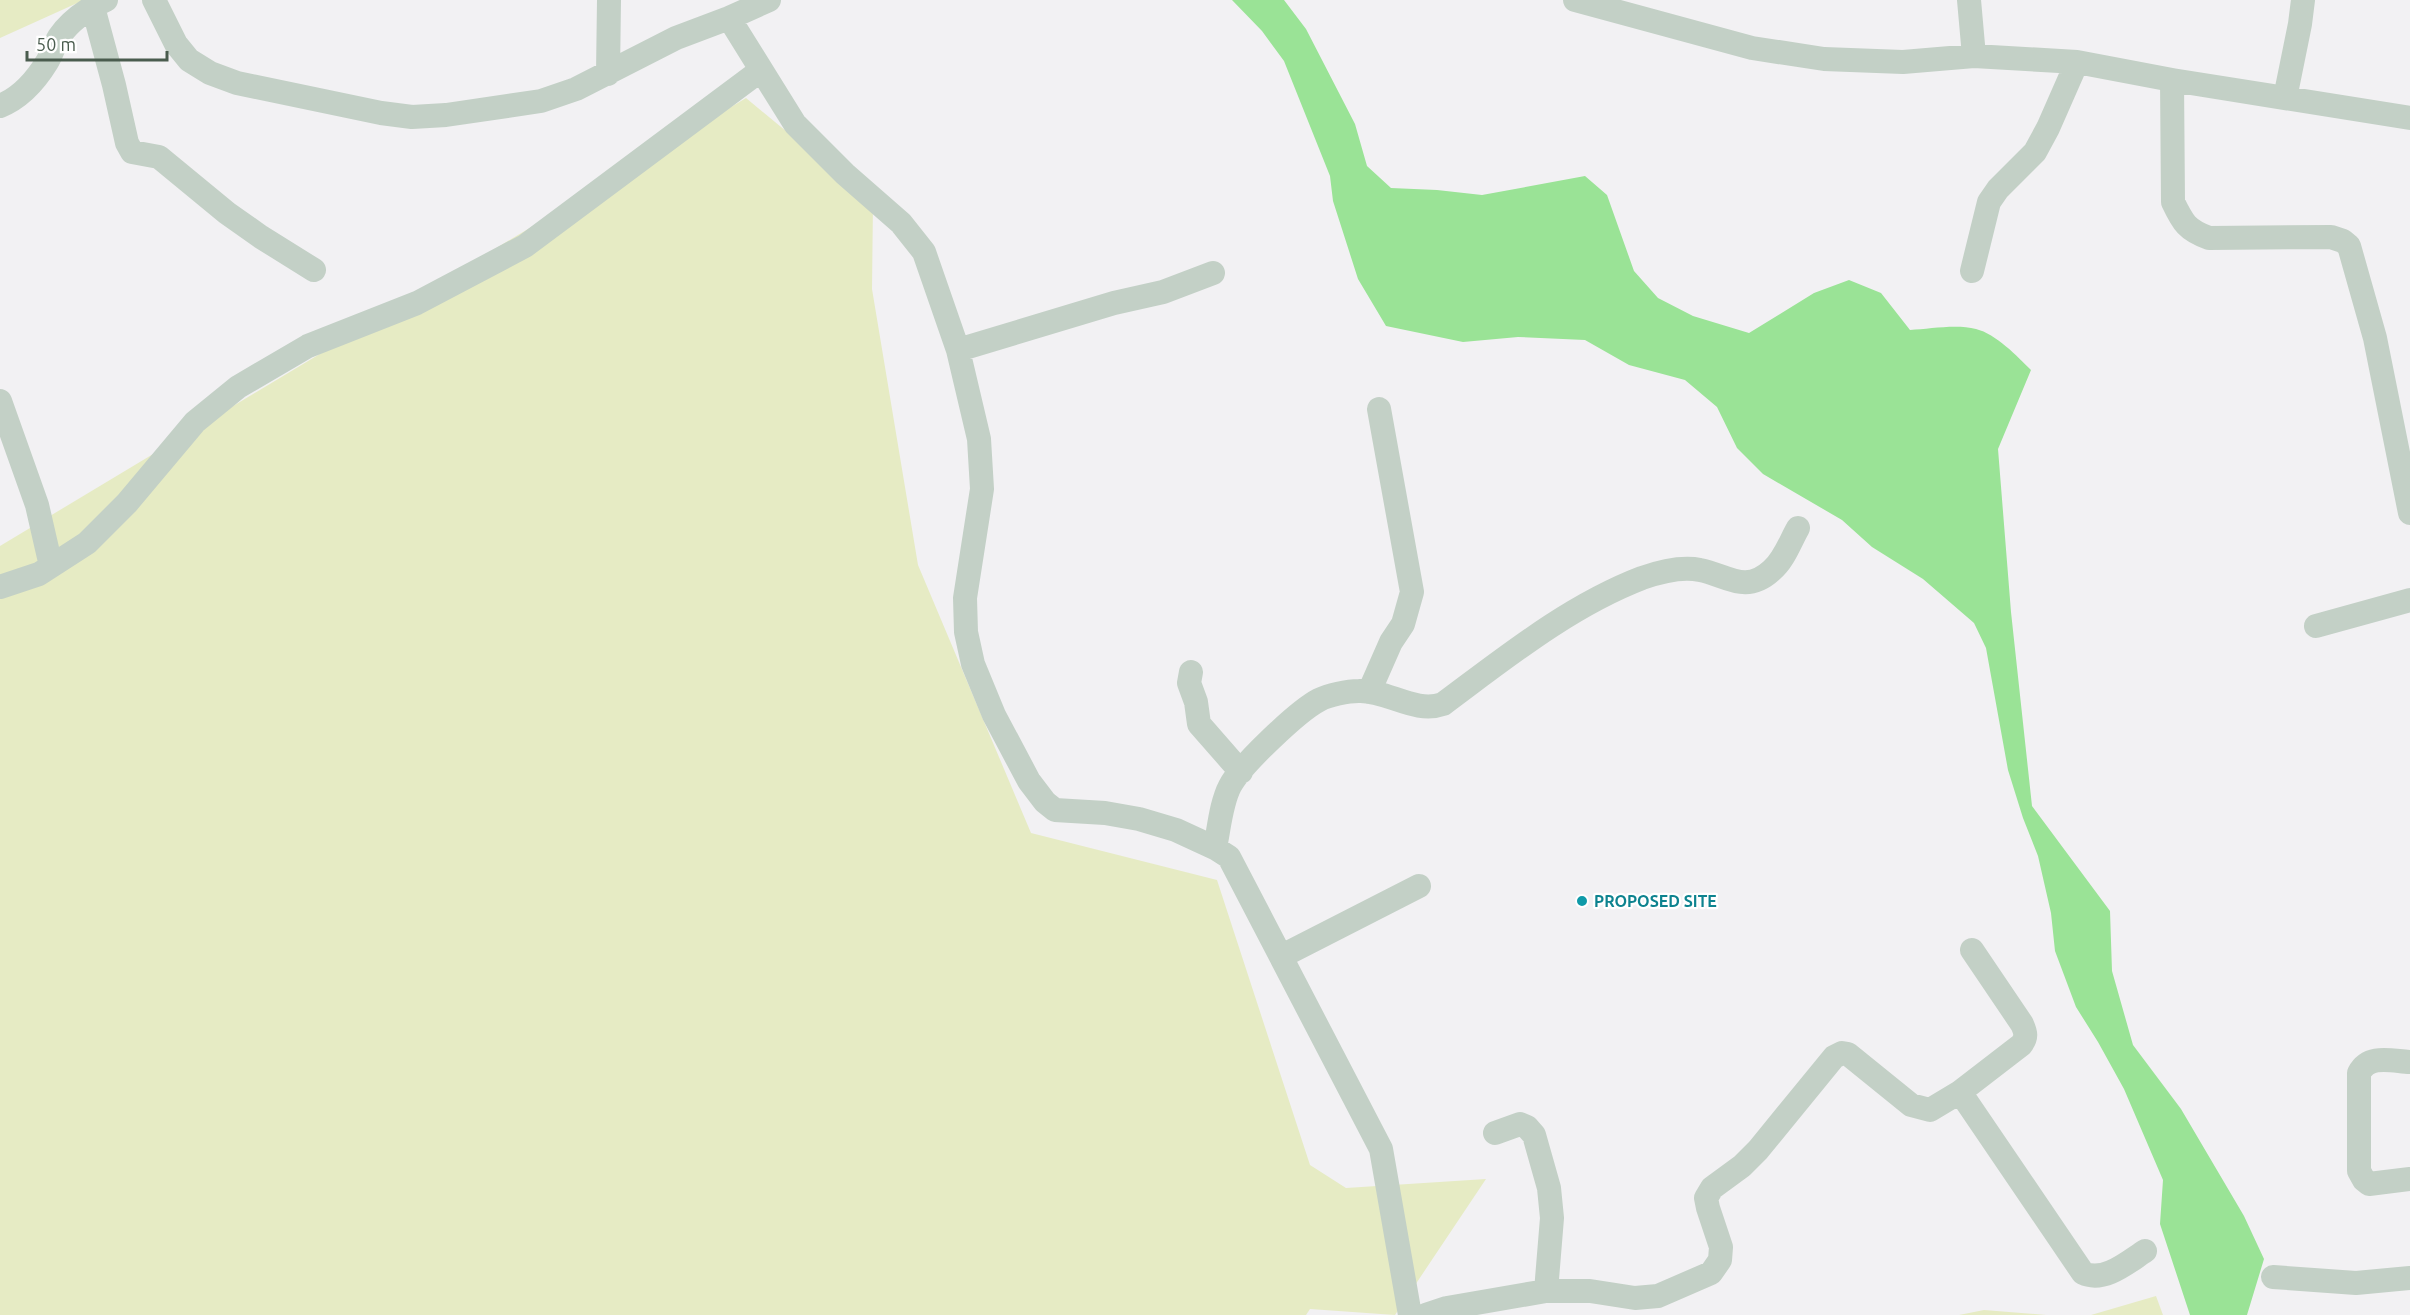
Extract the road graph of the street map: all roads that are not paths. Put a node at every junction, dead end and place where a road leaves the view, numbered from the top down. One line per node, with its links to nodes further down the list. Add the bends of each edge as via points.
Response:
1 (154, 0): 12 (street, via 176,44 189,60 210,73 237,83 381,113 412,117 446,115 541,101)
2 (609, 0): 12 (street)
3 (767, 0): 8 (street)
4 (1575, 0): 9 (street, via 1752,48 1824,59 1903,62)
5 (1969, 0): 9 (street)
6 (2303, 0): 14 (street)
7 (100, 4): 15 (street, via 74,20 33,81); 17 (street, via 114,85 132,152 159,157 235,219)
8 (729, 18): 11 (street); 12 (street, via 676,38)
9 (1974, 56): 10 (street)
10 (2077, 62): 13 (street); 18 (street, via 2035,152 1989,202)
11 (761, 70): 20 (street, via 795,124 913,236 924,252); 25 (street, via 525,246 417,303 308,346 238,387 195,422 127,503 87,543)
12 (609, 74)
13 (2172, 80): 14 (street); 23 (street, via 2173,202 2192,232 2209,238 2331,237 2349,246 2375,338)
14 (2285, 98): 16 (street)
15 (0, 106)
16 (2410, 118)
17 (314, 270)
18 (1972, 272)
19 (1213, 273): 20 (street, via 1163,292)
20 (958, 350): 32 (street, via 982,467 965,598 966,632 973,664 1011,750 1044,802 1054,810 1139,819)
21 (0, 401): 25 (street, via 37,505)
22 (1379, 410): 30 (street, via 1412,592 1403,624)
23 (2410, 513)
24 (1798, 528): 30 (street, via 1771,572 1737,583 1700,570 1671,570 1642,579 1574,612 1443,704 1422,707)
25 (51, 566): 26 (street)
26 (0, 587)
27 (2410, 600): 28 (street)
28 (2316, 626)
29 (1191, 672): 31 (street, via 1189,683 1199,724)
30 (1369, 692): 31 (street, via 1357,690 1319,700)
31 (1240, 772): 32 (street, via 1228,791)
32 (1215, 848): 35 (street, via 1236,869)
33 (1419, 886): 35 (street)
34 (1972, 950): 37 (street, via 2022,1024 2026,1040)
35 (1282, 956): 44 (street, via 1381,1149)
36 (2410, 1062): 39 (street, via 2370,1061 2359,1073 2359,1171 2369,1184)
37 (1960, 1092): 40 (street, via 2083,1273 2101,1276); 43 (street, via 1930,1110 1922,1110 1842,1053 1834,1057 1743,1166 1712,1188 1706,1198 1721,1247 1720,1260 1711,1273 1658,1296 1635,1298 1590,1291)
38 (1495, 1132): 43 (street, via 1520,1124 1534,1135 1550,1188 1552,1218)
39 (2410, 1179)
40 (2145, 1251)
41 (2273, 1277): 42 (street, via 2356,1283)
42 (2410, 1278)
43 (1546, 1291): 45 (street)
44 (1410, 1315)
45 (1426, 1315)

